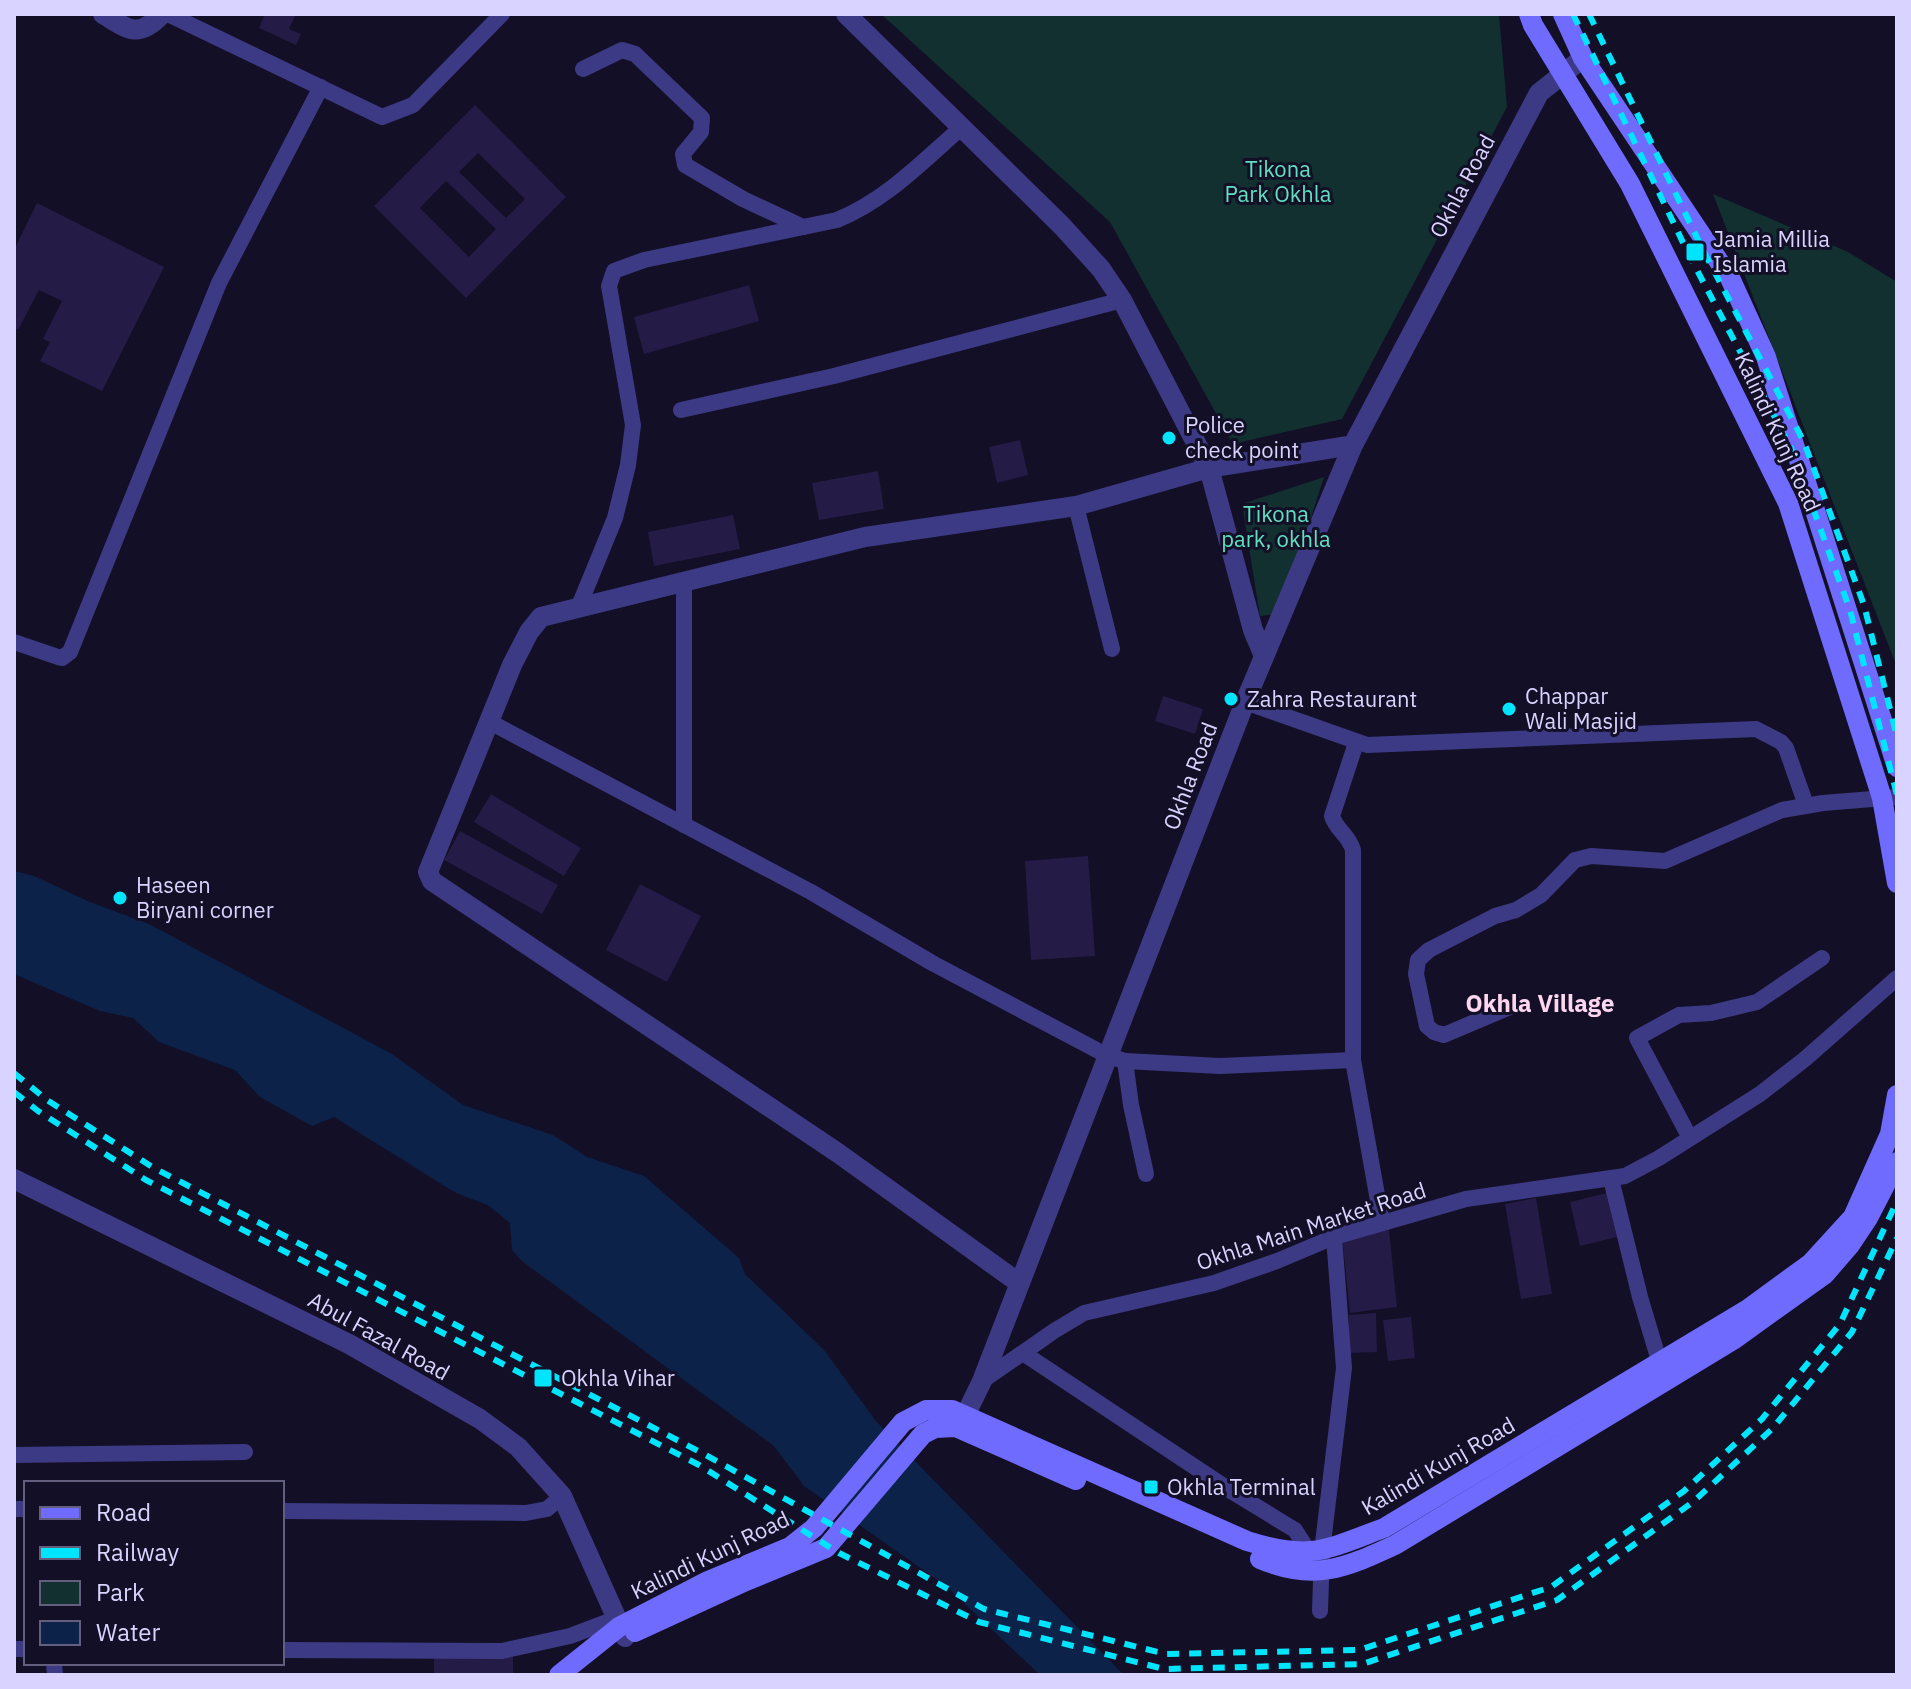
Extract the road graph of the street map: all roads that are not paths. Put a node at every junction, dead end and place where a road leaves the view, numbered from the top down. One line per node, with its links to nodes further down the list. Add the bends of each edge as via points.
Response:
1 (103, 14): 2 (street, via 134,30 145,30)
2 (162, 14)
3 (168, 14): 11 (street)
4 (502, 14): 11 (street, via 413,105 382,117)
5 (846, 14): 12 (street)
6 (1529, 14): 10 (main road, Kalindi Kunj Road)
7 (1563, 14): 8 (main road, Kalindi Kunj Road)
8 (1583, 58): 10 (street, Okhla Road); 27 (main road, Kalindi Kunj Road, via 1730,278 1760,344)
9 (583, 69): 13 (street, via 622,50 635,54 702,118 701,132 683,154 685,165)
10 (1563, 74): 16 (street, Okhla Road, via 1539,93); 28 (main road, Kalindi Kunj Road, via 1630,184 1788,503)
11 (321, 87): 21 (street, via 219,283 70,652 62,658)
12 (962, 127): 13 (street, via 878,200 837,220); 14 (street, via 1062,226)
13 (803, 227): 20 (street, via 614,271 609,286 633,425 615,518)
14 (1122, 300): 15 (street, via 834,376); 17 (street)
15 (681, 410)
16 (1353, 445): 17 (street); 23 (street, Okhla Road)
17 (1209, 468): 18 (street); 23 (street)
18 (1076, 506): 19 (street, via 865,537); 22 (street)
19 (684, 581): 20 (street); 30 (street)
20 (579, 606): 25 (street, via 535,623)
21 (14, 642)
22 (1112, 649)
23 (1264, 656): 24 (street, Okhla Road)
24 (1245, 702): 26 (street); 35 (street, Okhla Road)
25 (488, 721): 30 (street); 45 (street, via 429,879 838,1153)
26 (1356, 743): 29 (street, via 1756,729 1786,748); 36 (street, via 1332,816 1353,850)
27 (1896, 759)
28 (1890, 798): 29 (street); 31 (main road, Kalindi Kunj Road)
29 (1806, 805): 34 (street, via 1782,810 1665,861 1591,856 1575,860 1541,895 1418,960 1427,1026 1434,1032 1444,1035)
30 (684, 825): 35 (street)
31 (1897, 883)
32 (1822, 958): 38 (street, via 1757,1002 1679,1015 1637,1038)
33 (1897, 978): 38 (street, Okhla Main Market Road, via 1760,1094)
34 (1517, 1004)
35 (1117, 1058): 36 (street, via 1220,1066); 40 (street); 45 (street, Okhla Road)
36 (1353, 1060): 43 (street)
37 (1897, 1095): 47 (main road, Kalindi Kunj Road, via 1890,1134 1853,1217 1811,1263)
38 (1690, 1138): 42 (street, Okhla Main Market Road)
39 (1897, 1162): 55 (main road, Kalindi Kunj Road, via 1850,1245 1825,1274 1778,1310 1395,1545 1351,1566)
40 (1146, 1174)
41 (14, 1179): 52 (street, Abul Fazal Road, via 349,1344 480,1419 518,1447)
42 (1611, 1179): 43 (street, Okhla Main Market Road, via 1466,1199); 47 (street)
43 (1382, 1223): 44 (street, Okhla Main Market Road)
44 (1334, 1237): 46 (street, Okhla Main Market Road, via 1214,1283 1084,1313); 54 (street, via 1344,1368)
45 (1019, 1283): 48 (street, Okhla Road)
46 (1023, 1353): 48 (street, Okhla Main Market Road); 54 (street, via 1295,1530)
47 (1660, 1364): 54 (main road, Kalindi Kunj Road, via 1384,1528)
48 (982, 1381): 49 (street, Okhla Road)
49 (965, 1416): 54 (main road, Kalindi Kunj Road, via 1247,1541 1275,1550); 56 (main road, Kalindi Kunj Road, via 939,1409 903,1422 814,1528 790,1547)
50 (245, 1452): 51 (street)
51 (14, 1455)
52 (562, 1496): 53 (street, via 547,1509 526,1513); 58 (street, Abul Fazal Road)
53 (284, 1511)
54 (1316, 1552): 55 (street)
55 (1321, 1572): 56 (main road, Kalindi Kunj Road, via 1265,1561 956,1427 935,1428 918,1439 826,1548); 57 (street)
56 (713, 1588): 58 (main road, Kalindi Kunj Road)
57 (1320, 1611)
58 (620, 1628): 59 (street, via 502,1651); 60 (main road); 61 (main road)
59 (284, 1650)
60 (559, 1675)
61 (578, 1675)

